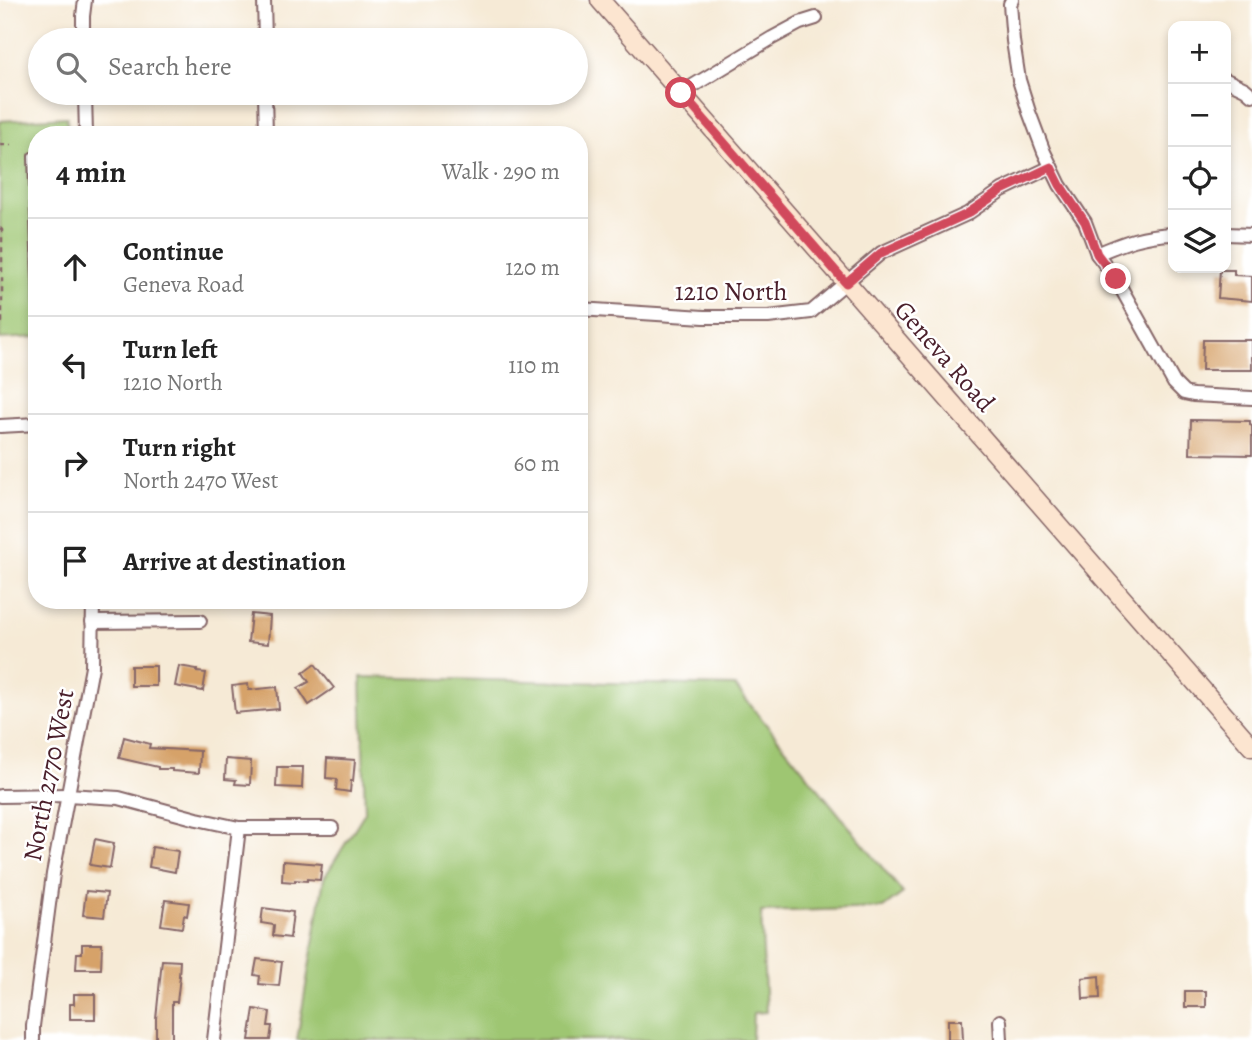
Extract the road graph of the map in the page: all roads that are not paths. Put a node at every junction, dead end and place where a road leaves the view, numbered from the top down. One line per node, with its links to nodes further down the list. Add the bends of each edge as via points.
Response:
1 (85, 0): 6 (street)
2 (264, 0): 7 (street)
3 (600, 0): 9 (main road, Geneva Road)
4 (1012, 0): 15 (street, via 1019,80)
5 (816, 18): 9 (street, via 772,38)
6 (83, 28)
7 (265, 28)
8 (1231, 82): 10 (street)
9 (681, 93): 20 (main road, Geneva Road)
10 (1252, 95)
11 (85, 105): 13 (street)
12 (265, 105): 14 (street)
13 (86, 126)
14 (265, 126)
15 (1051, 167): 19 (street, via 1085,222); 20 (street, 1210 North, via 1002,190 967,214 881,253)
16 (1168, 234): 19 (street, via 1130,240)
17 (1231, 234): 18 (street)
18 (1252, 235)
19 (1097, 254): 22 (street, via 1184,393)
20 (846, 283): 21 (street, 1210 North, via 811,312 768,317); 28 (main road, Geneva Road)
21 (588, 310)
22 (1252, 398)
23 (28, 424): 24 (street)
24 (0, 426)
25 (93, 609): 27 (street, North 2770 West)
26 (200, 621): 27 (street)
27 (92, 622): 29 (street, North 2770 West, via 92,667)
28 (1252, 747)
29 (67, 795): 30 (street); 31 (street, via 119,798); 34 (street, North 2770 West)
30 (0, 796)
31 (239, 828): 32 (street); 35 (street)
32 (332, 828)
33 (1000, 1021): 36 (street)
34 (33, 1040)
35 (214, 1040)
36 (1001, 1040)

